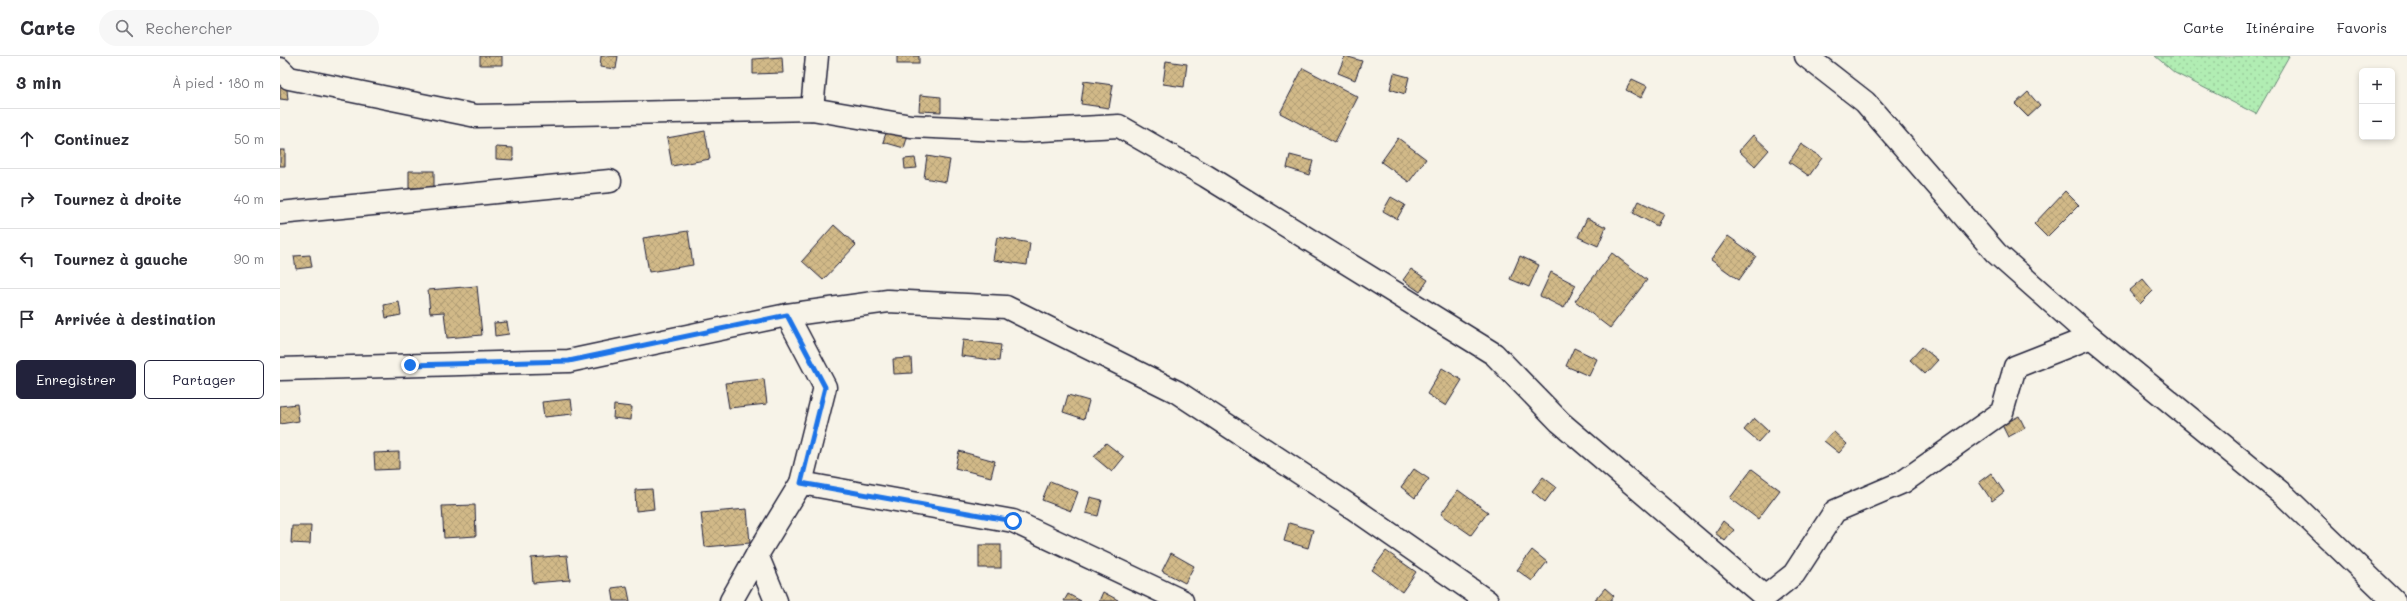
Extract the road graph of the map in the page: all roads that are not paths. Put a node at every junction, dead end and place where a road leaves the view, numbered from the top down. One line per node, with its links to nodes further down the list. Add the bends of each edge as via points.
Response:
1 (817, 56): 4 (street)
2 (1806, 56): 8 (street, via 1865,102 1996,253)
3 (280, 69): 4 (street, via 289,78 476,116)
4 (812, 109): 12 (street, via 911,126 1022,131 1120,126 1213,180 1494,354 1560,422)
5 (610, 182): 6 (street)
6 (280, 213)
7 (787, 315): 9 (street, via 569,361); 10 (street, via 825,387); 16 (street, via 888,301 1006,306 1177,392 1354,508)
8 (2091, 337): 12 (street, via 2015,367 2002,412 1903,482 1835,511 1794,574); 17 (street, via 2285,496)
9 (280, 370)
10 (801, 483): 11 (street); 15 (street, via 1013,521)
11 (757, 555): 13 (street); 14 (street)
12 (1762, 599)
13 (731, 601)
14 (776, 601)
15 (1182, 601)
16 (1487, 601)
17 (2394, 601)

